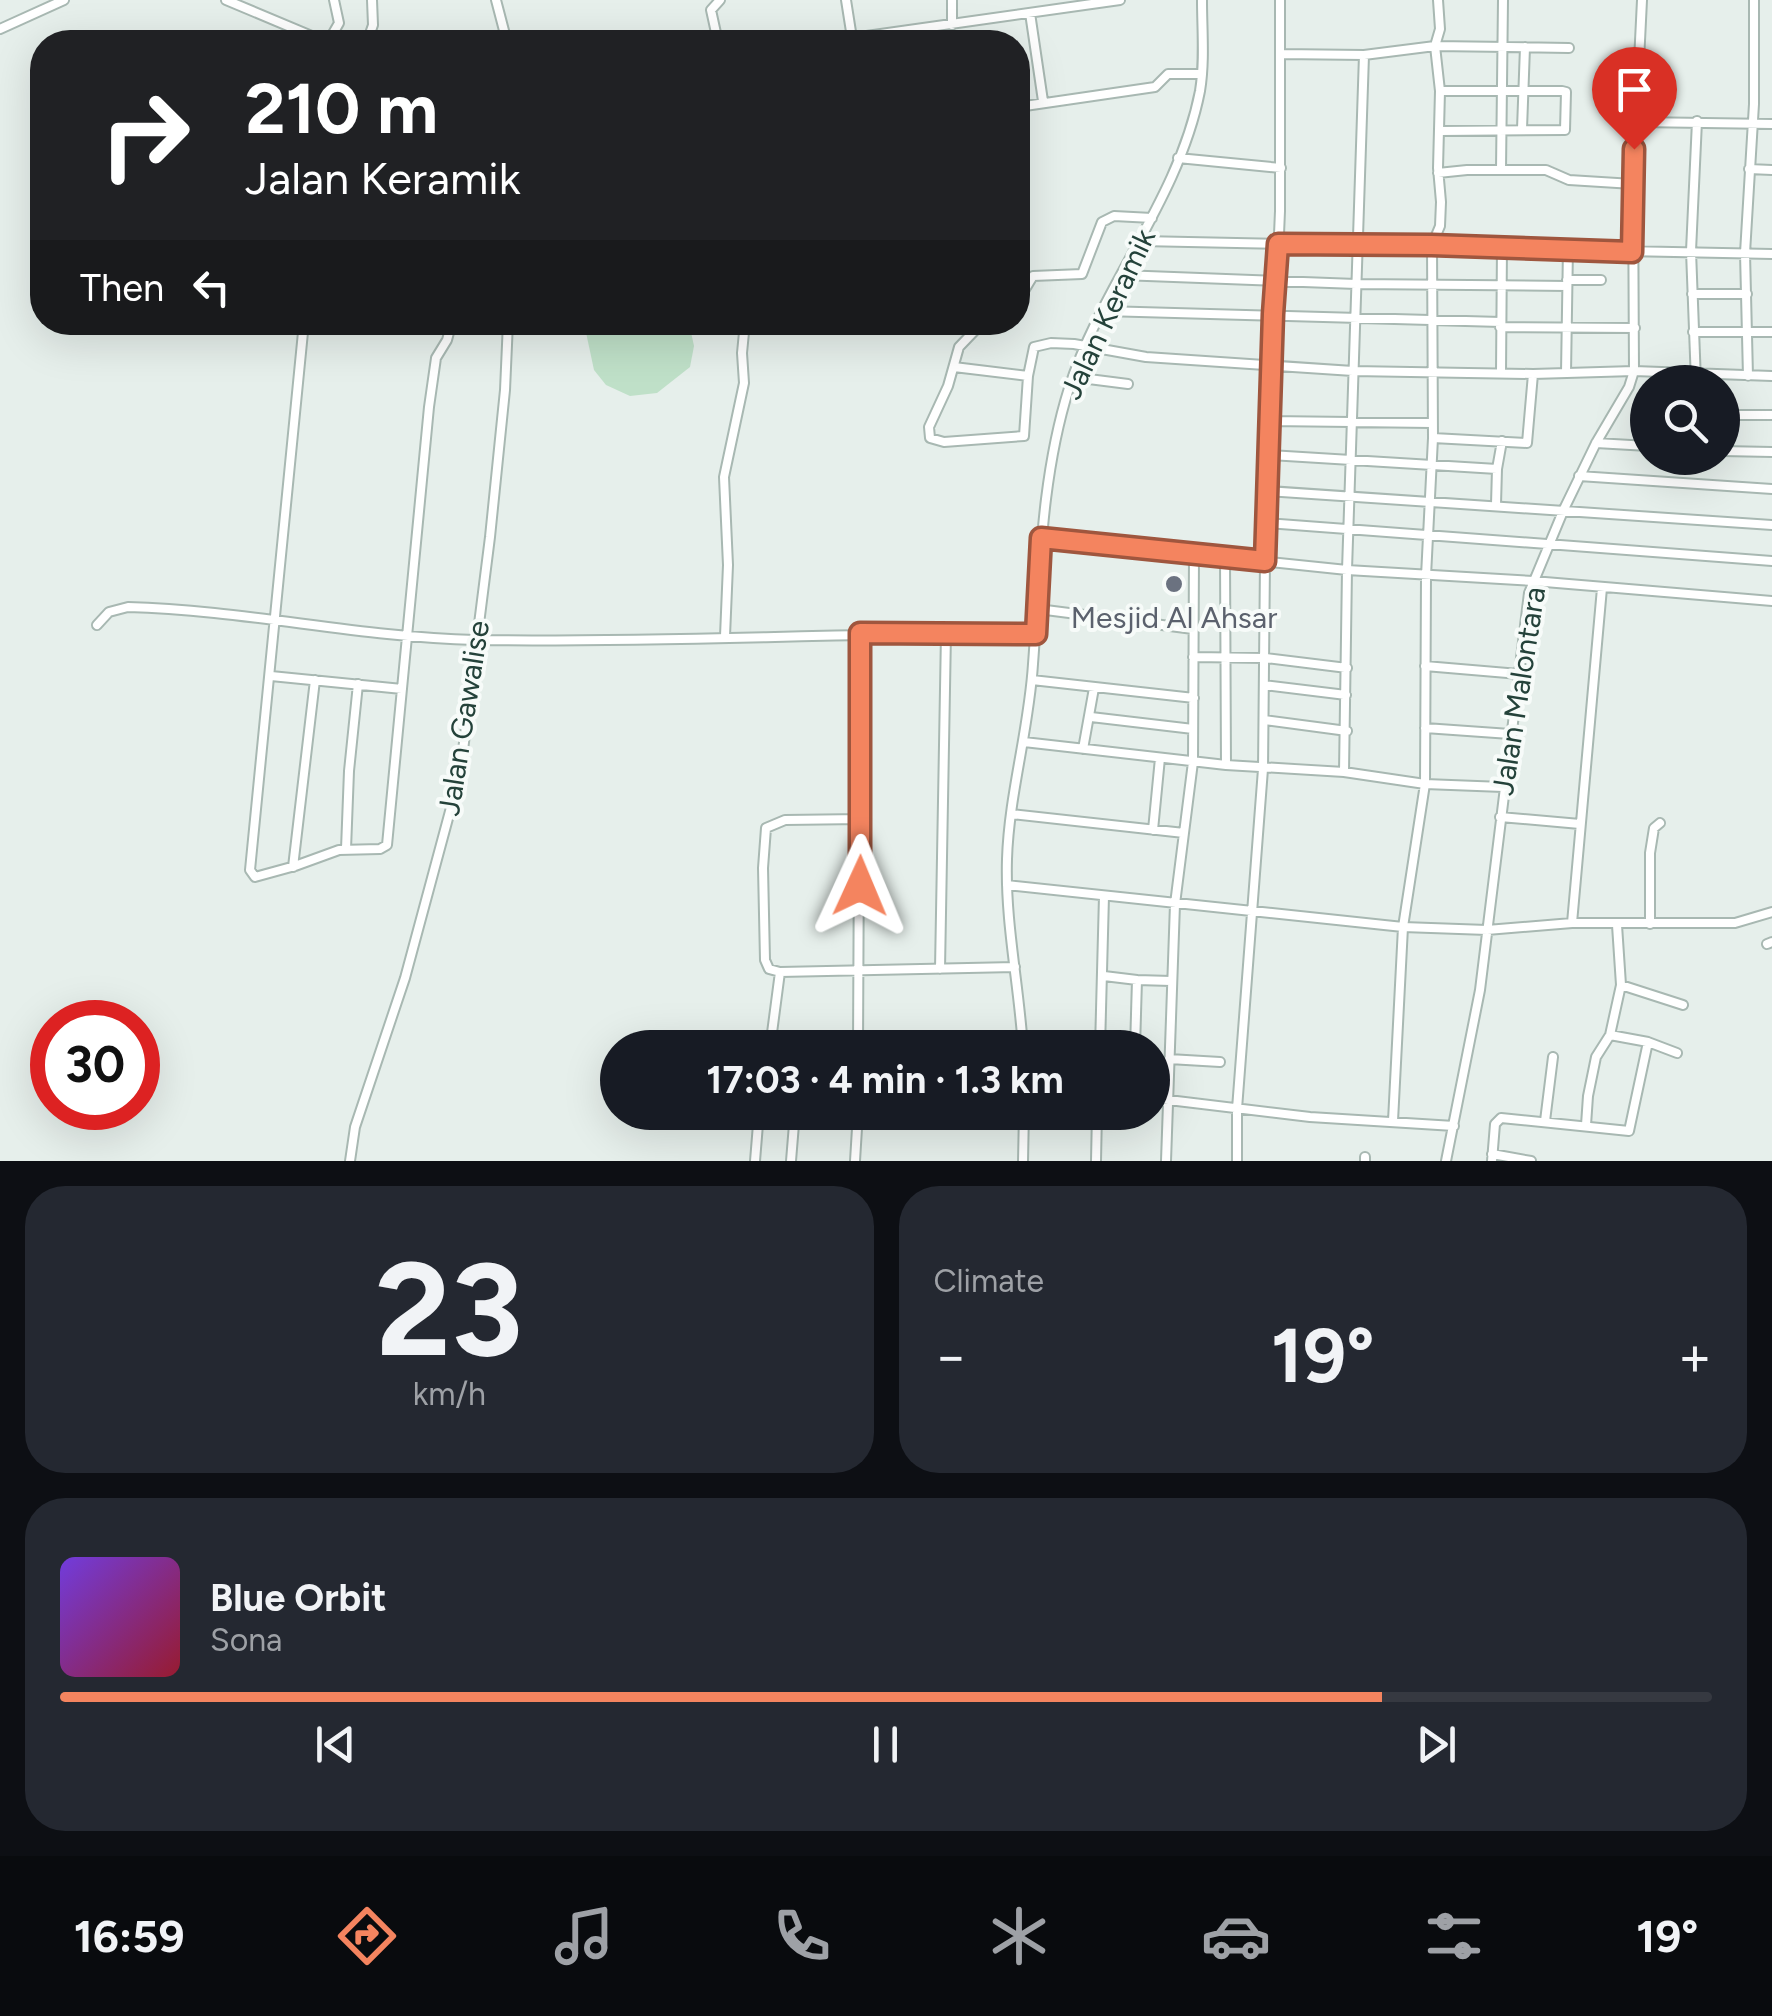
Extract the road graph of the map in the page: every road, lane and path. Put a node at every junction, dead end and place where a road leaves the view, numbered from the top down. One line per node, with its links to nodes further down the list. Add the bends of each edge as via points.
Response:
1 (64, 0): 18 (street)
2 (226, 0): 19 (street)
3 (334, 0): 20 (street)
4 (372, 0): 21 (street)
5 (496, 0): 22 (street)
6 (720, 0): 23 (street, via 711,10)
7 (846, 0): 24 (street)
8 (952, 0): 17 (street)
9 (1120, 0): 16 (street)
10 (1202, 0): 32 (street, Jalan Keramik)
11 (1280, 0): 30 (street)
12 (1438, 0): 26 (street)
13 (1503, 0): 27 (street)
14 (1642, 0): 39 (street, Jalan Malontara)
15 (1754, 0): 40 (street)
16 (1030, 12): 17 (street); 36 (street)
17 (952, 24): 25 (street)
18 (0, 30)
19 (298, 30)
20 (335, 30)
21 (371, 30)
22 (504, 30)
23 (715, 30)
24 (851, 30)
25 (909, 30)
26 (1436, 46): 27 (street); 31 (street); 34 (street)
27 (1500, 47): 28 (street); 35 (street)
28 (1525, 47): 29 (street); 33 (street)
29 (1569, 48)
30 (1281, 54): 31 (street); 46 (street)
31 (1364, 55): 56 (street)
32 (1202, 74): 36 (street); 45 (street, Jalan Keramik)
33 (1524, 88): 35 (street); 43 (street); 43 (street, via 1566,92 1566,128)
34 (1440, 90): 35 (street); 44 (street)
35 (1501, 90): 42 (street)
36 (1043, 101): 37 (street)
37 (1030, 104)
38 (1697, 121): 39 (street); 40 (street); 59 (street)
39 (1638, 122): 51 (street, Jalan Malontara)
40 (1753, 123): 41 (street); 47 (street)
41 (1772, 124)
42 (1500, 130): 43 (street); 44 (street); 48 (street)
43 (1522, 130)
44 (1440, 131): 50 (street)
45 (1178, 158): 46 (street); 52 (street, Jalan Keramik)
46 (1280, 168): 54 (street)
47 (1750, 168): 49 (street); 61 (street)
48 (1501, 169): 50 (street); 51 (street)
49 (1772, 170)
50 (1438, 173): 55 (street, via 1440,226)
51 (1633, 184): 60 (street, Jalan Malontara)
52 (1152, 218): 53 (street, Jalan Keramik); 66 (street, via 1114,216 1102,222 1084,273)
53 (1141, 240): 54 (street); 63 (street, Jalan Keramik)
54 (1278, 244): 56 (street); 64 (street)
55 (1432, 245): 56 (street); 57 (street); 69 (street)
56 (1357, 247): 68 (street)
57 (1502, 248): 58 (street); 70 (street)
58 (1568, 248): 60 (street); 67 (street)
59 (1691, 251): 60 (street); 61 (street); 71 (street)
60 (1632, 252): 78 (street, Jalan Malontara)
61 (1746, 253): 62 (street); 72 (street)
62 (1772, 254)
63 (1121, 275): 64 (street); 73 (street, Jalan Keramik)
64 (1275, 280): 68 (street); 74 (street)
65 (1601, 280): 67 (street)
66 (1030, 281)
67 (1567, 283): 70 (street); 79 (street)
68 (1356, 284): 69 (street); 75 (street)
69 (1432, 284): 70 (street); 76 (street)
70 (1501, 284): 77 (street)
71 (1692, 294): 72 (street); 80 (street)
72 (1747, 294): 81 (street)
73 (1104, 311): 74 (street); 88 (street, Jalan Keramik)
74 (1273, 314): 75 (street); 92 (street)
75 (1355, 319): 76 (street); 94 (street)
76 (1434, 320): 77 (street); 93 (street)
77 (1500, 324): 79 (street); 96 (street)
78 (1635, 328): 79 (street); 89 (street, Jalan Malontara)
79 (1567, 329): 98 (street)
80 (1693, 332): 81 (street); 90 (street)
81 (1748, 332): 82 (street); 101 (street)
82 (1772, 332)
83 (303, 335): 144 (street)
84 (448, 335): 151 (street, via 436,358)
85 (507, 335): 152 (street, Jalan Gawalise)
86 (744, 335): 150 (street, via 744,383 724,478)
87 (971, 335): 91 (street)
88 (1086, 348): 92 (street); 99 (street, via 1034,347); 103 (street, Jalan Keramik)
89 (1634, 365)
90 (1694, 365)
91 (954, 367): 99 (street); 99 (street, via 930,426 935,442 1024,436)
92 (1273, 367): 94 (street); 108 (street)
93 (1433, 370): 94 (street); 96 (street); 109 (street)
94 (1353, 371): 110 (street)
95 (1630, 371): 98 (street)
96 (1501, 373): 97 (street)
97 (1533, 374): 98 (street); 112 (street, via 1526,443)
98 (1566, 374)
99 (1028, 376)
100 (1740, 376): 101 (street)
101 (1748, 376): 102 (street)
102 (1772, 376)
103 (1073, 377): 104 (street); 132 (street, Jalan Keramik)
104 (1128, 384)
105 (1630, 384): 113 (street, Jalan Malontara)
106 (1740, 414): 107 (street)
107 (1772, 415)
108 (1270, 422): 110 (street); 117 (street)
109 (1432, 423): 110 (street); 111 (street)
110 (1352, 424): 118 (street)
111 (1433, 438): 112 (street); 119 (street)
112 (1502, 442): 120 (street)
113 (1596, 443): 114 (street); 121 (street, Jalan Malontara)
114 (1630, 445)
115 (1740, 451): 116 (street)
116 (1772, 452)
117 (1269, 456): 118 (street); 123 (street)
118 (1351, 460): 119 (street); 124 (street)
119 (1432, 465): 120 (street); 125 (street)
120 (1497, 469): 126 (street)
121 (1580, 476): 122 (street); 127 (street, Jalan Malontara)
122 (1772, 490)
123 (1268, 491): 124 (street); 128 (street)
124 (1350, 496): 125 (street); 130 (street)
125 (1430, 500): 126 (street); 131 (street)
126 (1496, 504): 127 (street)
127 (1564, 510): 129 (street); 133 (street, Jalan Malontara)
128 (1267, 523): 130 (street); 136 (street)
129 (1772, 526)
130 (1349, 530): 131 (street); 138 (street)
131 (1429, 535): 133 (street); 139 (street)
132 (1041, 538): 134 (street); 143 (street, Jalan Keramik)
133 (1549, 544): 137 (street); 140 (street, Jalan Malontara)
134 (1194, 554): 135 (street); 146 (street)
135 (1225, 558): 136 (street); 154 (street)
136 (1265, 561): 138 (street); 155 (street)
137 (1772, 561)
138 (1347, 570): 139 (street); 157 (street)
139 (1426, 576): 140 (street); 156 (street)
140 (1533, 581): 141 (street); 158 (street, Jalan Malontara)
141 (1602, 588): 142 (street); 187 (street)
142 (1772, 601)
143 (1038, 609): 146 (street); 149 (street, Jalan Keramik)
144 (276, 621): 145 (street, via 128,607); 151 (street); 159 (street)
145 (97, 625)
146 (1193, 629): 153 (street)
147 (860, 633): 148 (street); 150 (street); 185 (street)
148 (946, 633): 149 (street); 203 (street)
149 (1036, 634): 161 (street, Jalan Keramik)
150 (725, 636): 152 (street)
151 (407, 637): 152 (street); 165 (street)
152 (477, 640): 236 (street, Jalan Gawalise, via 454,805)
153 (1193, 657): 154 (street); 167 (street)
154 (1224, 658): 155 (street); 178 (street)
155 (1266, 658): 157 (street); 163 (street)
156 (1425, 666): 158 (street); 170 (street)
157 (1346, 668): 166 (street)
158 (1519, 674): 173 (street, Jalan Malontara)
159 (271, 676): 160 (street); 191 (street, via 250,870 255,876)
160 (315, 680): 162 (street); 191 (street)
161 (1032, 680): 164 (street); 174 (street, Jalan Keramik)
162 (358, 684): 165 (street); 190 (street)
163 (1264, 685): 166 (street); 169 (street)
164 (1094, 688): 167 (street); 168 (street)
165 (402, 689): 190 (street, via 387,845)
166 (1346, 695): 172 (street)
167 (1194, 698): 171 (street)
168 (1092, 717): 171 (street); 175 (street)
169 (1264, 720): 172 (street); 179 (street)
170 (1425, 728): 173 (street); 181 (street)
171 (1193, 730): 177 (street)
172 (1347, 730): 180 (street)
173 (1510, 734): 182 (street, Jalan Malontara)
174 (1024, 742): 175 (street); 183 (street, Jalan Keramik)
175 (1084, 750): 176 (street)
176 (1160, 758): 177 (street); 188 (street)
177 (1192, 762): 178 (street); 189 (street)
178 (1226, 766): 179 (street)
179 (1262, 769): 180 (street); 195 (street)
180 (1344, 772): 181 (street)
181 (1424, 784): 182 (street); 200 (street)
182 (1503, 787): 184 (street, Jalan Malontara)
183 (1012, 814): 188 (street); 192 (street, Jalan Keramik)
184 (1500, 817): 187 (street); 201 (street, Jalan Malontara)
185 (861, 819): 204 (street); 205 (street, via 785,820 766,828 765,960 769,970)
186 (1660, 823): 198 (street, via 1650,853)
187 (1580, 824): 197 (street)
188 (1153, 830): 189 (street)
189 (1184, 833): 194 (street)
190 (346, 849): 191 (street)
191 (293, 867)
192 (1007, 885): 193 (street); 202 (street, Jalan Keramik)
193 (1104, 896): 194 (street); 206 (street)
194 (1175, 904): 195 (street); 208 (street)
195 (1250, 911): 200 (street); 224 (street)
196 (1772, 912): 198 (street, via 1735,923)
197 (1572, 923): 199 (street); 201 (street)
198 (1650, 924): 199 (street)
199 (1618, 925): 209 (street)
200 (1403, 928): 201 (street); 225 (street)
201 (1486, 930): 227 (street, Jalan Malontara)
202 (1015, 966): 203 (street); 213 (street, Jalan Keramik)
203 (940, 968): 204 (street)
204 (859, 971): 205 (street); 212 (street)
205 (780, 972): 211 (street)
206 (1104, 976): 207 (street); 214 (street)
207 (1137, 980): 208 (street); 215 (street)
208 (1171, 982): 216 (street)
209 (1621, 986): 210 (street); 217 (street)
210 (1683, 1005)
211 (772, 1030)
212 (858, 1030)
213 (1021, 1030)
214 (1101, 1030)
215 (1135, 1030)
216 (1170, 1030)
217 (1610, 1035): 218 (street); 228 (street, via 1596,1057)
218 (1648, 1042): 219 (street); 228 (street, via 1629,1131)
219 (1677, 1054)
220 (1552, 1057): 226 (street)
221 (1170, 1059): 222 (street)
222 (1220, 1062)
223 (1170, 1100): 224 (street)
224 (1237, 1109): 225 (street); 243 (street)
225 (1393, 1121): 227 (street)
226 (1544, 1121): 228 (street); 235 (street, via 1497,1120)
227 (1454, 1126): 244 (street, Jalan Malontara)
228 (1586, 1126)
229 (758, 1130): 237 (street)
230 (793, 1130): 238 (street)
231 (857, 1130): 239 (street)
232 (1024, 1130): 240 (street)
233 (1097, 1130): 241 (street)
234 (1167, 1130): 242 (street)
235 (1492, 1158): 245 (street)
236 (350, 1161)
237 (755, 1161)
238 (790, 1161)
239 (855, 1161)
240 (1023, 1161)
241 (1096, 1161)
242 (1166, 1161)
243 (1237, 1161)
244 (1446, 1161)
245 (1531, 1161)

